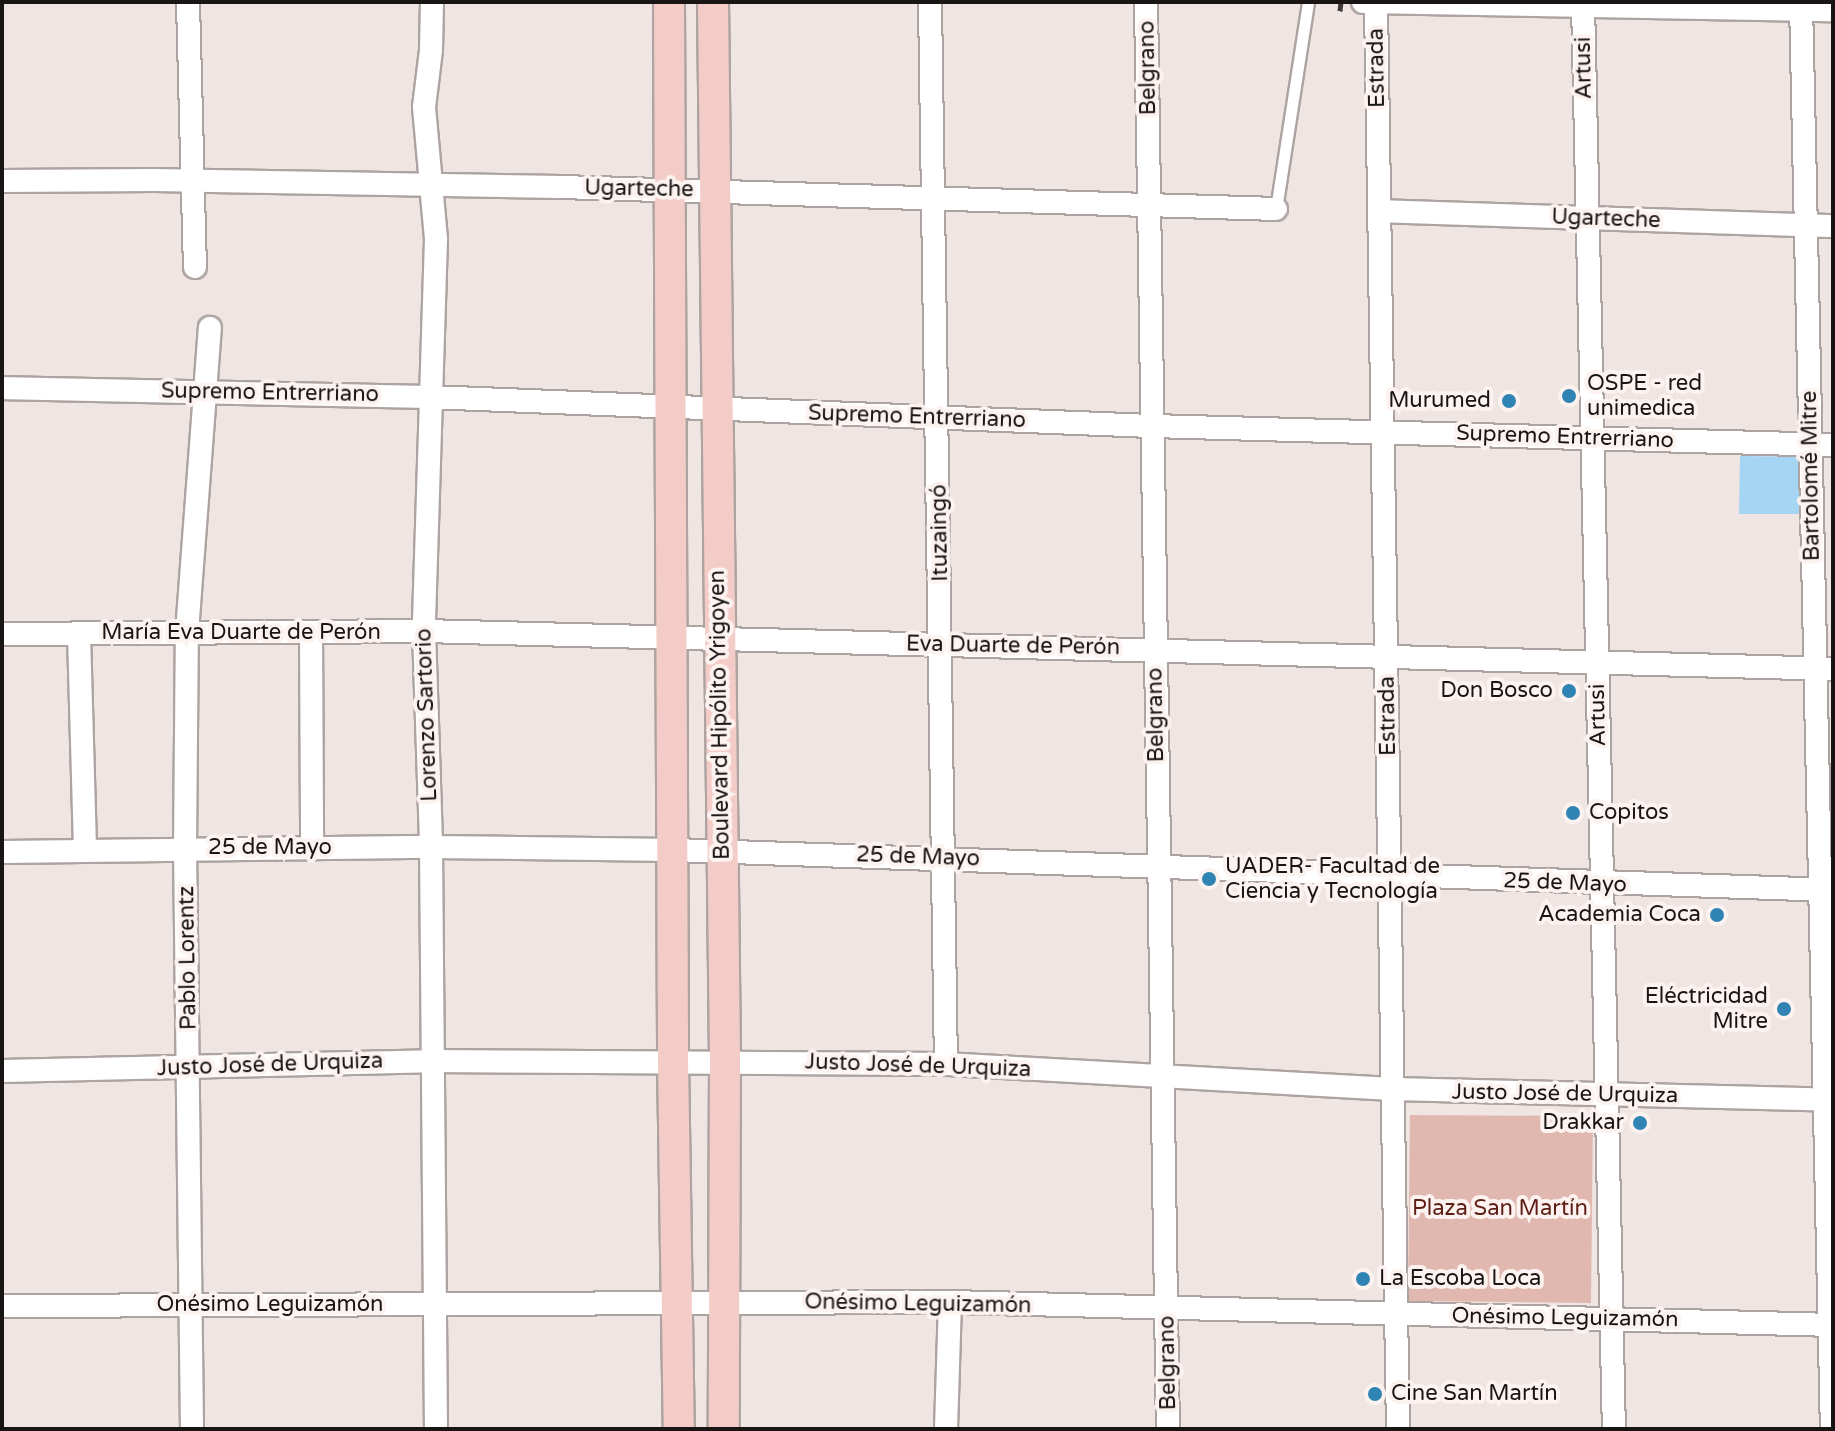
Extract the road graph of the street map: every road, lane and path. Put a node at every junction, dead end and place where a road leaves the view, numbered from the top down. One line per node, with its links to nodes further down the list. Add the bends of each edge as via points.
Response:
1 (188, 2): 13 (street)
2 (432, 2): 15 (street, Lorenzo Sartorio, via 424,107)
3 (669, 2): 16 (main road, Boulevard Hipólito Yrigoyen)
4 (713, 2): 17 (main road, Boulevard Hipólito Yrigoyen)
5 (930, 2): 18 (street, Ituzaingó)
6 (1146, 2): 19 (street, Belgrano)
7 (1308, 2): 20 (lane)
8 (1363, 2): 9 (street)
9 (1376, 2): 10 (street); 21 (street, Estrada)
10 (1583, 4): 11 (street); 22 (street, Artusi)
11 (1801, 6): 12 (street); 23 (street, Bartolomé Mitre)
12 (1833, 10)
13 (192, 180): 14 (street, Ugarteche); 15 (street, Ugarteche); 25 (street)
14 (2, 181)
15 (432, 186): 16 (street, Ugarteche); 29 (street, Lorenzo Sartorio, via 436,239)
16 (669, 190): 17 (street, Ugarteche); 30 (main road, Boulevard Hipólito Yrigoyen)
17 (715, 191): 18 (street, Ugarteche); 31 (main road, Boulevard Hipólito Yrigoyen)
18 (932, 199): 19 (street, Ugarteche); 32 (street, Ituzaingó)
19 (1150, 207): 20 (street, Ugarteche); 33 (street, Belgrano)
20 (1276, 209)
21 (1380, 211): 22 (street, Ugarteche); 34 (street, Estrada)
22 (1587, 218): 23 (street, Ugarteche); 35 (street, Artusi)
23 (1805, 226): 24 (street, Ugarteche); 36 (street, Bartolomé Mitre)
24 (1833, 226)
25 (195, 267)
26 (210, 328): 28 (street, Pablo Lorentz)
27 (2, 388): 28 (street, Supremo Entrerriano)
28 (206, 392): 29 (street, Supremo Entrerriano); 39 (street, Pablo Lorentz)
29 (429, 397): 30 (street, Supremo Entrerriano); 38 (street, Lorenzo Sartorio)
30 (670, 409): 31 (street, Supremo Entrerriano); 43 (main road, Boulevard Hipólito Yrigoyen)
31 (717, 410): 32 (street, Supremo Entrerriano); 44 (main road, Boulevard Hipólito Yrigoyen)
32 (938, 418): 33 (street, Supremo Entrerriano); 45 (street, Ituzaingó)
33 (1152, 426): 34 (street, Supremo Entrerriano); 46 (street, Belgrano)
34 (1383, 431): 35 (street, Supremo Entrerriano); 47 (street, Estrada)
35 (1592, 438): 36 (street, Supremo Entrerriano); 48 (street, Artusi)
36 (1810, 444): 37 (street, Supremo Entrerriano); 49 (street, Bartolomé Mitre)
37 (1833, 445)
38 (424, 631): 40 (street, María Eva Duarte de Perón); 43 (street, María Eva Duarte de Perón); 50 (street, Lorenzo Sartorio)
39 (187, 632): 40 (street, María Eva Duarte de Perón); 42 (street, María Eva Duarte de Perón); 51 (street, Pablo Lorentz)
40 (311, 632): 52 (street)
41 (2, 634): 42 (street, María Eva Duarte de Perón)
42 (79, 634): 53 (street)
43 (672, 638): 44 (street, Eva Duarte de Perón); 54 (main road, Boulevard Hipólito Yrigoyen)
44 (718, 639): 45 (street, Eva Duarte de Perón); 55 (main road, Boulevard Hipólito Yrigoyen)
45 (943, 645): 46 (street, Eva Duarte de Perón); 57 (street, Ituzaingó)
46 (1155, 650): 47 (street, Eva Duarte de Perón); 58 (street, Belgrano)
47 (1387, 656): 48 (street, Eva Duarte de Perón); 59 (street, Estrada)
48 (1597, 662): 49 (street, Eva Duarte de Perón); 60 (street, Artusi)
49 (1824, 668): 61 (street, Bartolomé Mitre)
50 (431, 847): 52 (street, 25 de Mayo); 54 (street, 25 de Mayo); 62 (street, Lorenzo Sartorio)
51 (185, 848): 52 (street, 25 de Mayo); 53 (street, 25 de Mayo); 66 (street, Pablo Lorentz)
52 (312, 848)
53 (85, 849): 56 (street, 25 de Mayo)
54 (674, 850): 55 (street, 25 de Mayo); 63 (main road, Boulevard Hipólito Yrigoyen)
55 (722, 851): 57 (street, 25 de Mayo); 64 (main road, Boulevard Hipólito Yrigoyen)
56 (2, 852)
57 (945, 858): 58 (street, 25 de Mayo); 65 (street, Ituzaingó)
58 (1160, 864): 59 (street, 25 de Mayo); 68 (street, Belgrano)
59 (1390, 875): 60 (street, 25 de Mayo); 69 (street, Estrada)
60 (1602, 885): 61 (street, 25 de Mayo); 70 (street, Artusi)
61 (1826, 890): 71 (street, Bartolomé Mitre)
62 (431, 1061): 63 (street, Justo José de Urquiza); 66 (street, Justo José de Urquiza); 75 (street, Lorenzo Sartorio)
63 (673, 1061): 64 (street, Justo José de Urquiza); 73 (main road, Boulevard Hipólito Yrigoyen)
64 (725, 1062): 65 (street, Justo José de Urquiza); 74 (main road, Boulevard Hipólito Yrigoyen)
65 (946, 1064): 68 (street, Justo José de Urquiza)
66 (190, 1067): 67 (street, Justo José de Urquiza); 76 (street, Pablo Lorentz)
67 (2, 1071)
68 (1164, 1078): 69 (street, Justo José de Urquiza); 78 (street, Belgrano)
69 (1394, 1089): 70 (street, Justo José de Urquiza); 79 (street, Estrada)
70 (1607, 1095): 71 (street, Justo José de Urquiza); 80 (street, Artusi)
71 (1829, 1100): 81 (street, Bartolomé Mitre)
72 (950, 1302): 74 (street, Onésimo Leguizamón); 78 (street, Onésimo Leguizamón); 86 (street)
73 (678, 1303): 74 (street, Onésimo Leguizamón); 75 (street, Onésimo Leguizamón); 84 (main road, Boulevard Hipólito Yrigoyen)
74 (723, 1303): 85 (main road, Boulevard Hipólito Yrigoyen)
75 (434, 1304): 76 (street, Onésimo Leguizamón); 83 (street, Lorenzo Sartorio)
76 (191, 1305): 77 (street, Onésimo Leguizamón); 82 (street, Pablo Lorentz)
77 (2, 1306)
78 (1167, 1308): 79 (street, Onésimo Leguizamón); 87 (street, Belgrano)
79 (1397, 1314): 80 (street, Onésimo Leguizamón); 88 (street, Estrada)
80 (1611, 1320): 81 (street, Onésimo Leguizamón); 89 (street, Artusi)
81 (1831, 1325): 90 (street, Bartolomé Mitre)
82 (192, 1429)
83 (436, 1429)
84 (679, 1429)
85 (724, 1429)
86 (946, 1429)
87 (1168, 1429)
88 (1398, 1429)
89 (1614, 1429)
90 (1832, 1429)

